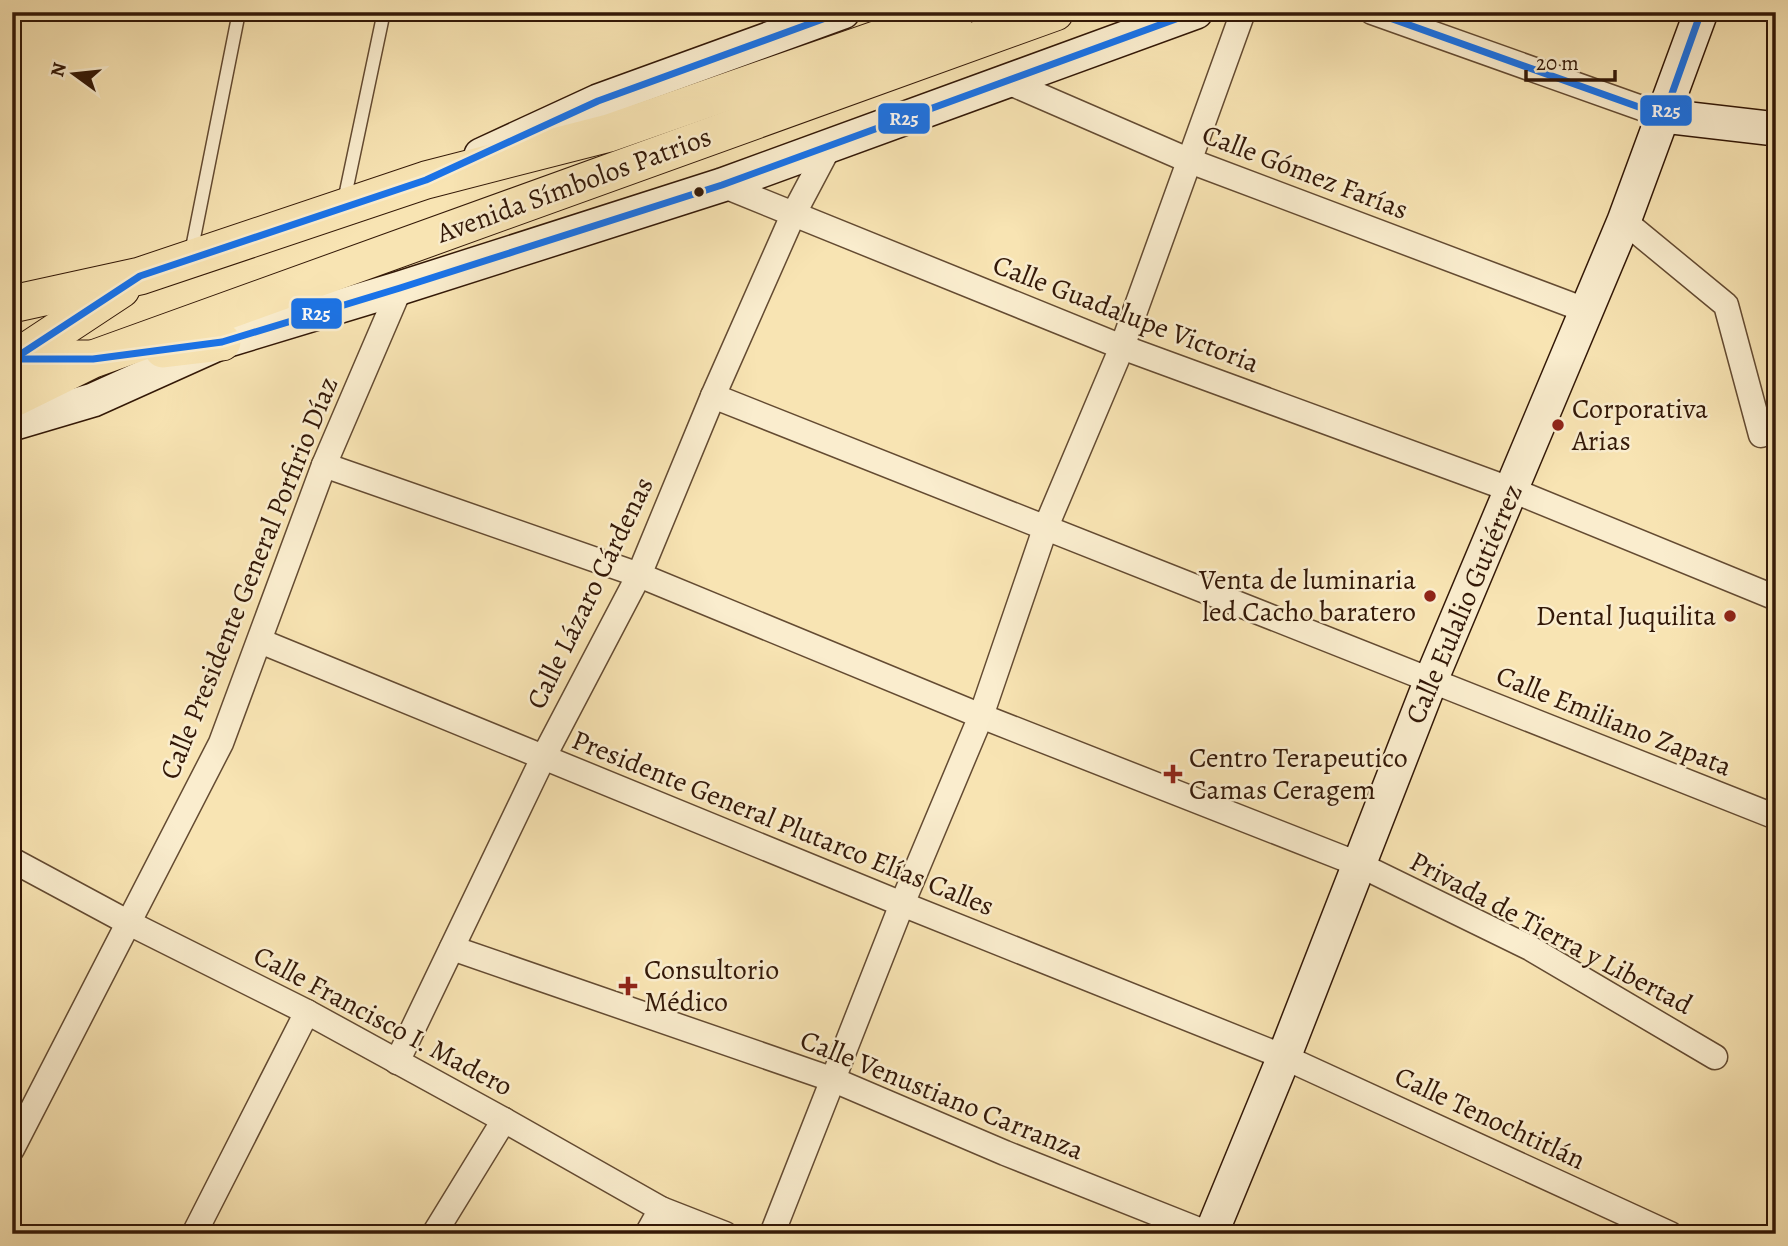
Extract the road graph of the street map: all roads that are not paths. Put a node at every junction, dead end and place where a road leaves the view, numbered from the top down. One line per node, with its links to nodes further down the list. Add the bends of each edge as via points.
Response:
1 (239, 12): 20 (lane)
2 (843, 12): 15 (street, Avenida Símbolos Patrios, via 598,101)
3 (956, 12): 15 (main road, Avenida Símbolos Patrios, via 609,133)
4 (1055, 12): 28 (main road, Avenida Símbolos Patrios)
5 (1196, 12): 10 (street, Avenida Símbolos Patrios)
6 (1244, 12): 14 (street)
7 (1372, 12): 11 (street)
8 (1701, 12): 11 (street, Calle Eulalio Gutiérrez)
9 (382, 21): 17 (lane)
10 (1007, 82): 13 (street, Avenida Símbolos Patrios); 14 (street, Calle Gómez Farías)
11 (1664, 116): 12 (street); 19 (street, Calle Eulalio Gutiérrez)
12 (1776, 129)
13 (829, 147): 16 (street, Avenida Símbolos Patrios); 18 (street, Calle Lázaro Cárdenas)
14 (1190, 161): 24 (street, Calle Gómez Farías); 26 (street)
15 (426, 180): 17 (main road, Avenida Símbolos Patrios)
16 (722, 185): 18 (street, Calle Guadalupe Victoria); 22 (street, Avenida Símbolos Patrios)
17 (342, 208): 20 (main road, Avenida Símbolos Patrios)
18 (793, 215): 26 (street, Calle Guadalupe Victoria); 29 (street, Calle Lázaro Cárdenas)
19 (1624, 221): 24 (street, Calle Eulalio Gutiérrez); 32 (street, via 1726,305)
20 (190, 260): 21 (main road, Avenida Símbolos Patrios)
21 (140, 276): 23 (main road); 27 (main road)
22 (400, 288): 25 (street, Avenida Símbolos Patrios); 33 (street, Calle Presidente General Porfirio Díaz)
23 (12, 304)
24 (1585, 310): 34 (street, Calle Eulalio Gutiérrez)
25 (222, 342): 28 (main road); 31 (street, Avenida Símbolos Patrios, via 93,400)
26 (1122, 346): 34 (street, Calle Guadalupe Victoria); 35 (street)
27 (14, 359): 28 (main road)
28 (93, 359): 30 (main road)
29 (713, 396): 35 (street, Calle Emiliano Zapata); 36 (street, Calle Lázaro Cárdenas)
30 (12, 399)
31 (12, 424)
32 (1761, 435)
33 (324, 465): 36 (street, Privada de Tierra y Libertad); 38 (street, Calle Presidente General Porfirio Díaz)
34 (1512, 490): 37 (street, Calle Guadalupe Victoria); 39 (street, Calle Eulalio Gutiérrez)
35 (1045, 529): 39 (street, Calle Emiliano Zapata); 40 (street)
36 (639, 575): 40 (street, Privada de Tierra y Libertad); 41 (street, Calle Lázaro Cárdenas)
37 (1776, 598)
38 (260, 641): 41 (street, Presidente General Plutarco Elías Calles); 46 (street, Calle Presidente General Porfirio Díaz, via 221,743)
39 (1431, 680): 42 (street, Calle Emiliano Zapata); 44 (street, Calle Eulalio Gutiérrez)
40 (981, 716): 44 (street, Privada de Tierra y Libertad); 45 (street)
41 (543, 758): 45 (street, Presidente General Plutarco Elías Calles); 47 (street, Calle Lázaro Cárdenas)
42 (1776, 817)
43 (12, 860): 46 (street, Calle Francisco I. Madero)
44 (1358, 864): 49 (street, Calle Eulalio Gutiérrez); 50 (street, Privada de Tierra y Libertad, via 1530,948)
45 (902, 904): 49 (street, Presidente General Plutarco Elías Calles); 52 (street)
46 (129, 923): 48 (street, Calle Francisco I. Madero); 54 (street, Calle Presidente General Porfirio Díaz)
47 (452, 948): 51 (street, Calle Lázaro Cárdenas); 52 (street, Calle Venustiano Carranza)
48 (307, 1012): 51 (street, Calle Francisco I. Madero); 56 (street)
49 (1284, 1057): 61 (street, Calle Eulalio Gutiérrez); 62 (street, Calle Tenochtitlán)
50 (1716, 1057)
51 (397, 1062): 53 (street, Calle Francisco I. Madero)
52 (834, 1080): 60 (street); 61 (street, Calle Venustiano Carranza)
53 (504, 1120): 55 (street, Calle Francisco I. Madero); 57 (street)
54 (12, 1149)
55 (661, 1209): 58 (street); 59 (street, Calle Francisco I. Madero)
56 (194, 1234)
57 (434, 1234)
58 (647, 1234)
59 (725, 1234)
60 (772, 1234)
61 (1210, 1234)
62 (1670, 1234)

